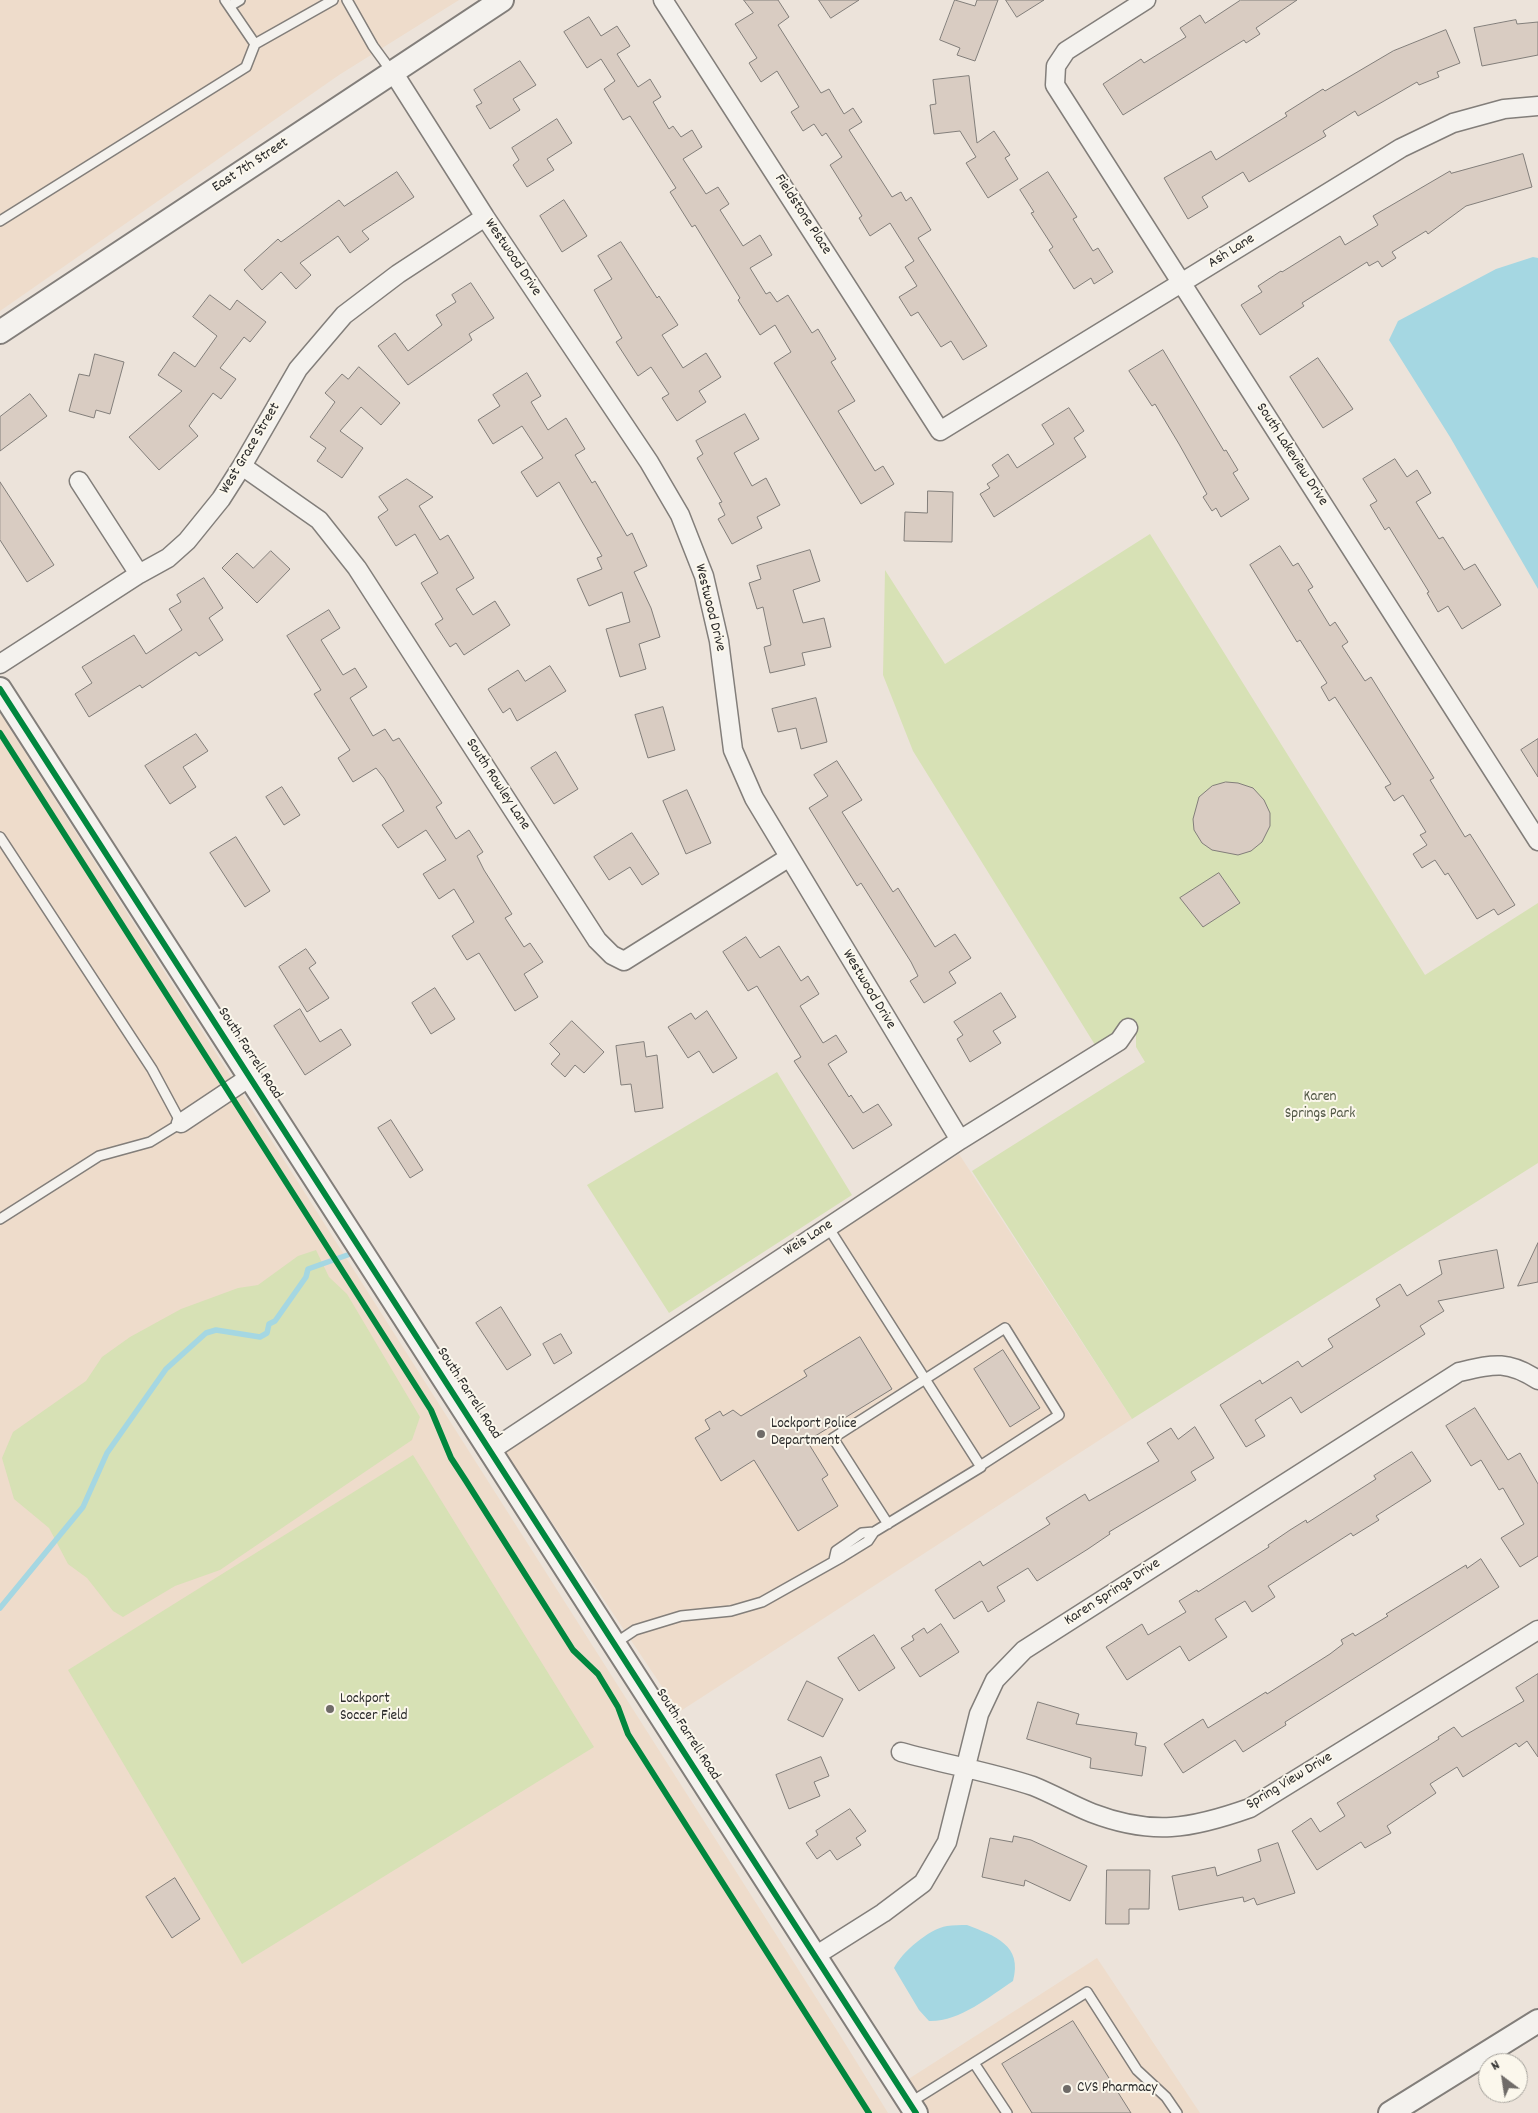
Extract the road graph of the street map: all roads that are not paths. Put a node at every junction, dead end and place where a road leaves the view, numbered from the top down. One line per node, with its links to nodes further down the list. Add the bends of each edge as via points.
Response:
1 (240, 0): 7 (lane)
2 (333, 0): 8 (lane)
3 (347, 0): 9 (lane)
4 (502, 0): 9 (street, East 7th Street)
5 (663, 0): 15 (street, Fieldstone Place)
6 (1146, 0): 13 (street, South Lakeview Drive, via 1066,51 1056,66 1054,85)
7 (228, 3): 8 (lane)
8 (255, 44): 12 (lane, via 246,67)
9 (392, 72): 11 (street, Westwood Drive); 14 (street, East 7th Street)
10 (1538, 106): 13 (street, Ash Lane, via 1504,109 1453,123 1401,148)
11 (485, 217): 16 (street, West Grace Street, via 398,274 344,315 298,369); 23 (street, Westwood Drive, via 649,462 680,515 704,576 719,641 733,750 754,798)
12 (0, 220)
13 (1182, 283): 15 (street, Ash Lane); 22 (street, South Lakeview Drive)
14 (0, 332)
15 (940, 431)
16 (242, 466): 18 (street, West Grace Street, via 187,541 168,558); 23 (street, South Rowley Lane, via 319,520 357,568 597,940 612,955 624,961)
17 (79, 480): 18 (street)
18 (139, 574): 19 (street, West Grace Street)
19 (0, 664)
20 (0, 689): 25 (street, South Farrell Road)
21 (0, 837): 26 (lane, via 152,1069)
22 (1538, 842)
23 (788, 858): 27 (street, Westwood Drive)
24 (1128, 1028): 27 (street, Weis Lane, via 1119,1041)
25 (250, 1077): 26 (street); 32 (street, South Farrell Road)
26 (181, 1123): 28 (lane, via 150,1142 99,1156)
27 (960, 1140): 29 (street, Weis Lane)
28 (0, 1219)
29 (828, 1227): 30 (lane); 32 (street, Weis Lane)
30 (925, 1380): 33 (lane); 33 (lane, via 1004,1328 1059,1414); 34 (lane, via 833,1438)
31 (1538, 1380): 38 (street, Karen Springs Drive, via 1520,1368 1492,1364 1459,1372 1024,1650 995,1680 979,1714)
32 (490, 1451): 36 (street, South Farrell Road)
33 (980, 1466): 34 (lane)
34 (888, 1524): 36 (lane, via 868,1540 762,1602 731,1611 681,1616 635,1630)
35 (1538, 1630): 38 (street, Spring View Drive, via 1250,1808 1209,1823 1168,1829 1131,1824 1093,1813 1033,1786)
36 (614, 1644): 39 (street, South Farrell Road)
37 (901, 1752): 38 (street, Spring View Drive)
38 (964, 1769): 39 (street, Karen Springs Drive, via 947,1842 923,1883)
39 (815, 1956): 42 (street, South Farrell Road)
40 (1538, 2021): 45 (street)
41 (974, 2063): 42 (lane); 43 (lane); 44 (lane, via 1087,1992 1137,2070 1166,2097)
42 (913, 2110)
43 (1007, 2113)
44 (1177, 2113)
45 (1390, 2113)

